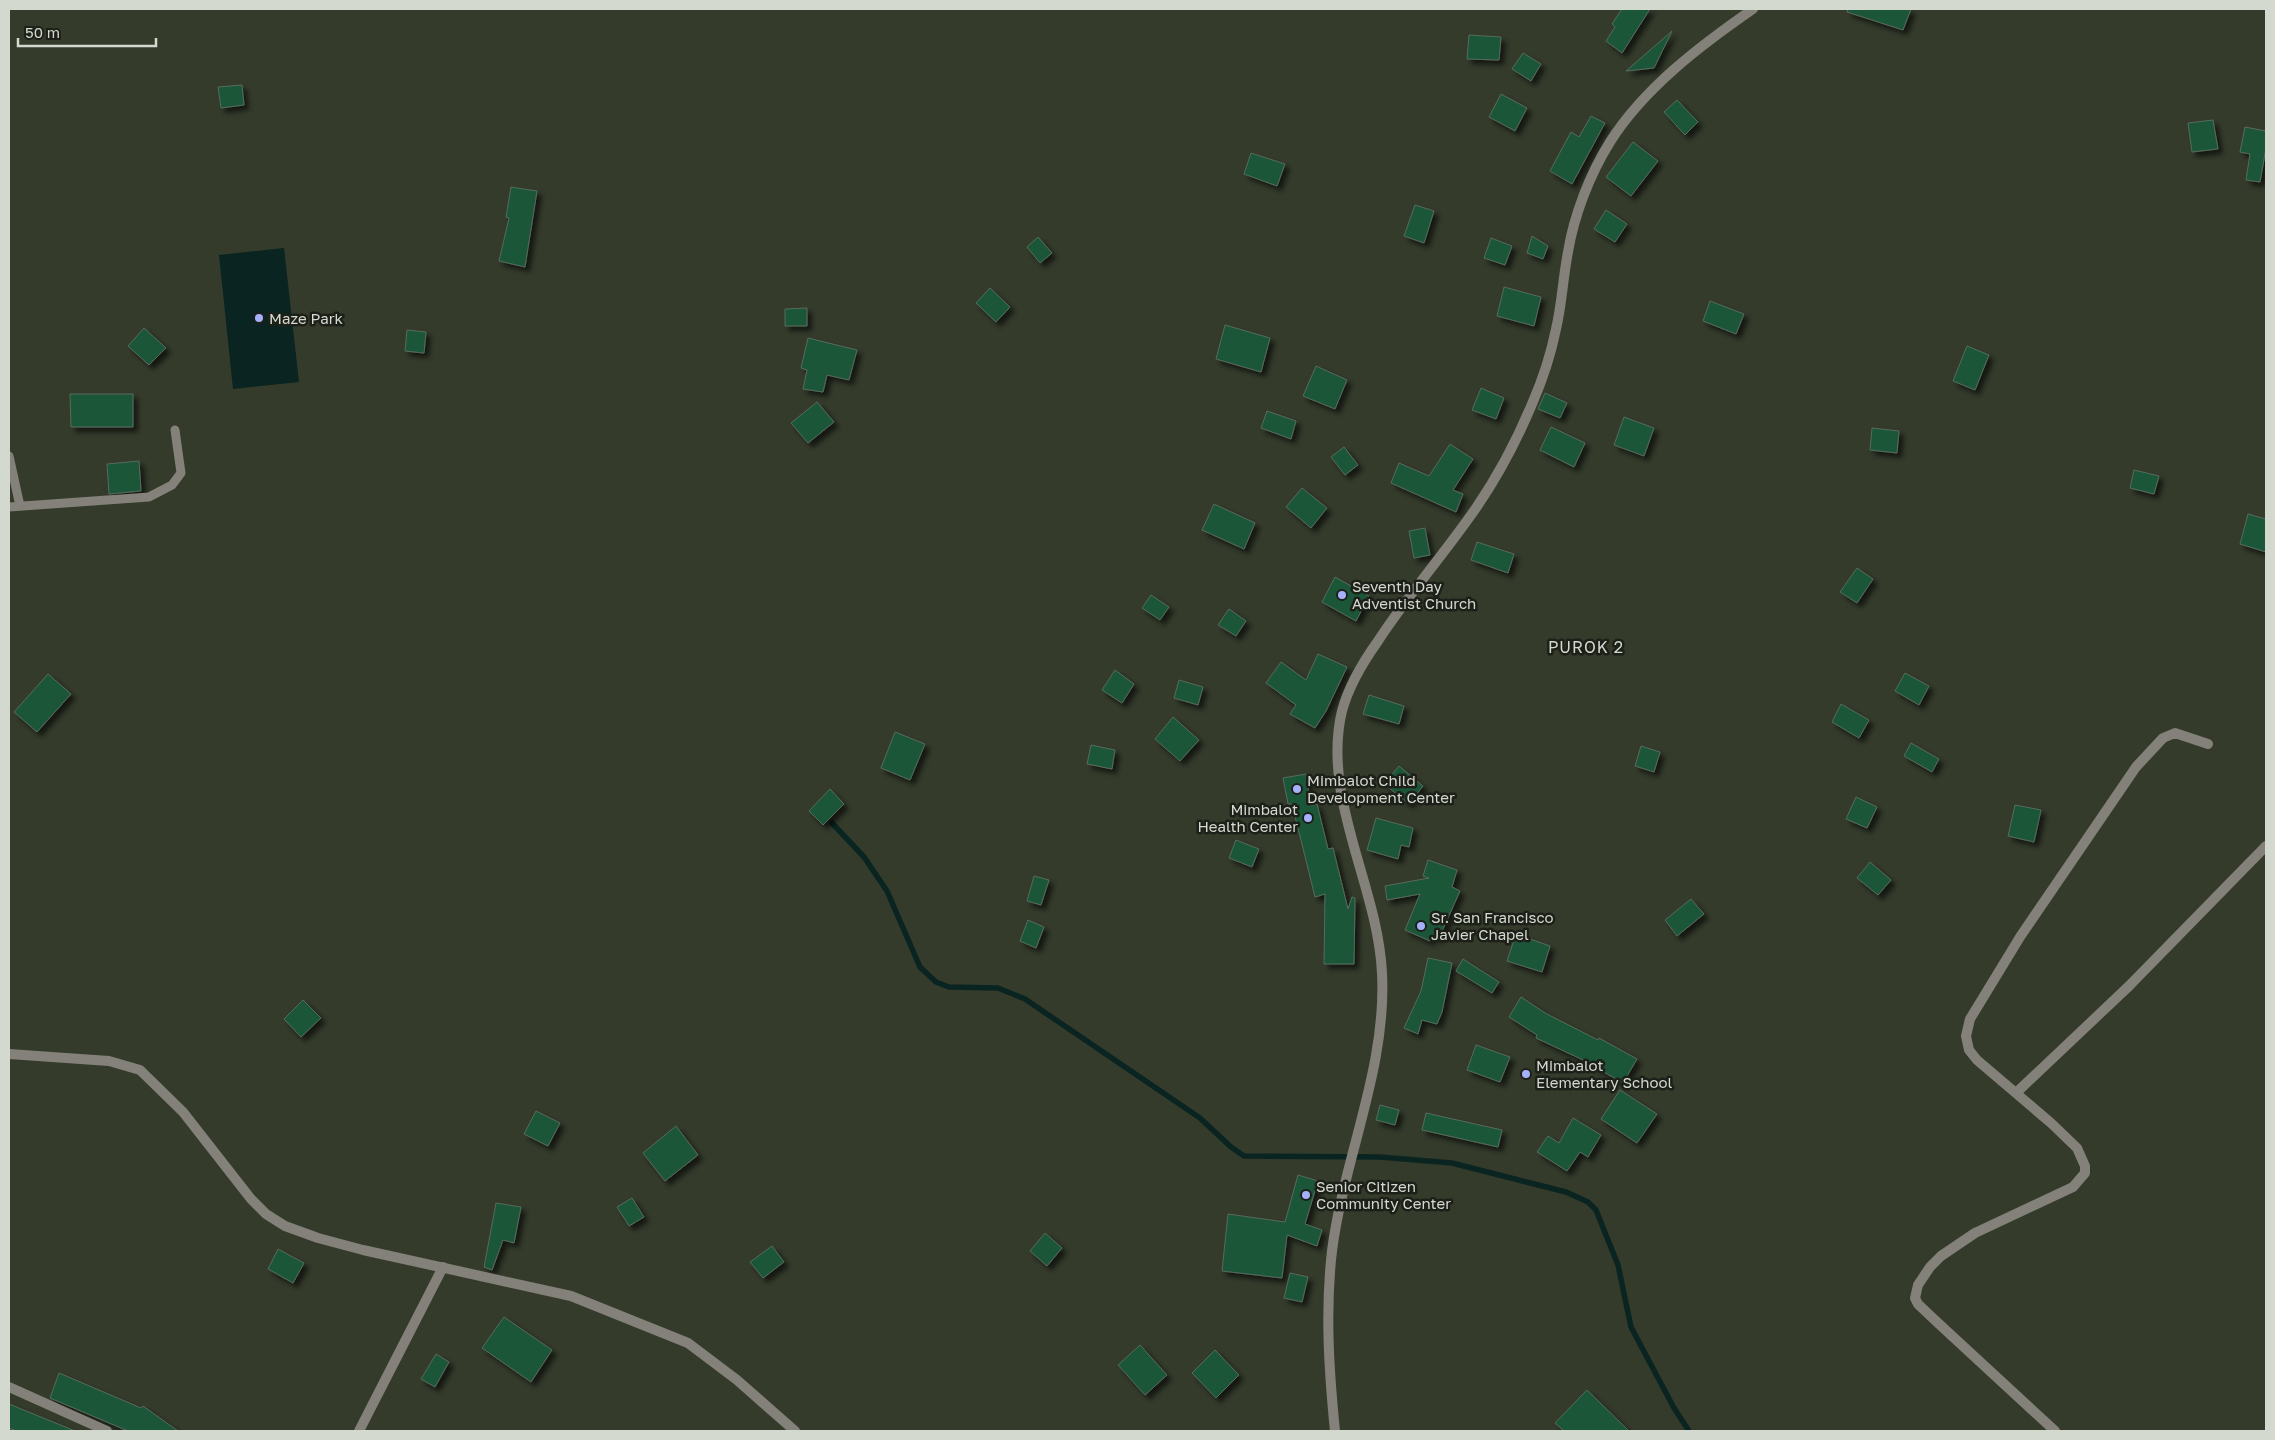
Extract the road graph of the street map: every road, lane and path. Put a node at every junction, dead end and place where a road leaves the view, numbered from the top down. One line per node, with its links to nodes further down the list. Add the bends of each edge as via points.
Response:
1 (1753, 9): 15 (street, via 1722,30 1659,83 1629,114 1609,143 1594,170 1572,229 1556,330 1532,404 1504,463 1475,509 1402,604 1361,666 1343,706 1338,747 1341,780 1349,829 1379,939 1382,974 1380,1024 1370,1087 1347,1175 1332,1251 1328,1366)
2 (175, 430): 4 (lane, via 181,473 172,486 149,497)
3 (9, 456): 4 (lane)
4 (20, 506): 5 (lane)
5 (9, 507)
6 (2208, 744): 9 (street, via 2170,734 2136,767 2020,937 1970,1019 1966,1036 1968,1050)
7 (2266, 846): 9 (street, via 2130,986)
8 (9, 1054): 10 (street, via 109,1060 140,1070 183,1112 266,1214 285,1226 318,1238)
9 (2016, 1093): 16 (street, via 2077,1148 2085,1173 2073,1187 1975,1233 1941,1256 1918,1285 1915,1298)
10 (443, 1267): 13 (street); 14 (street, via 571,1296 688,1342)
11 (9, 1387): 12 (street)
12 (107, 1431)
13 (359, 1431)
14 (795, 1431)
15 (1335, 1431)
16 (2054, 1431)

